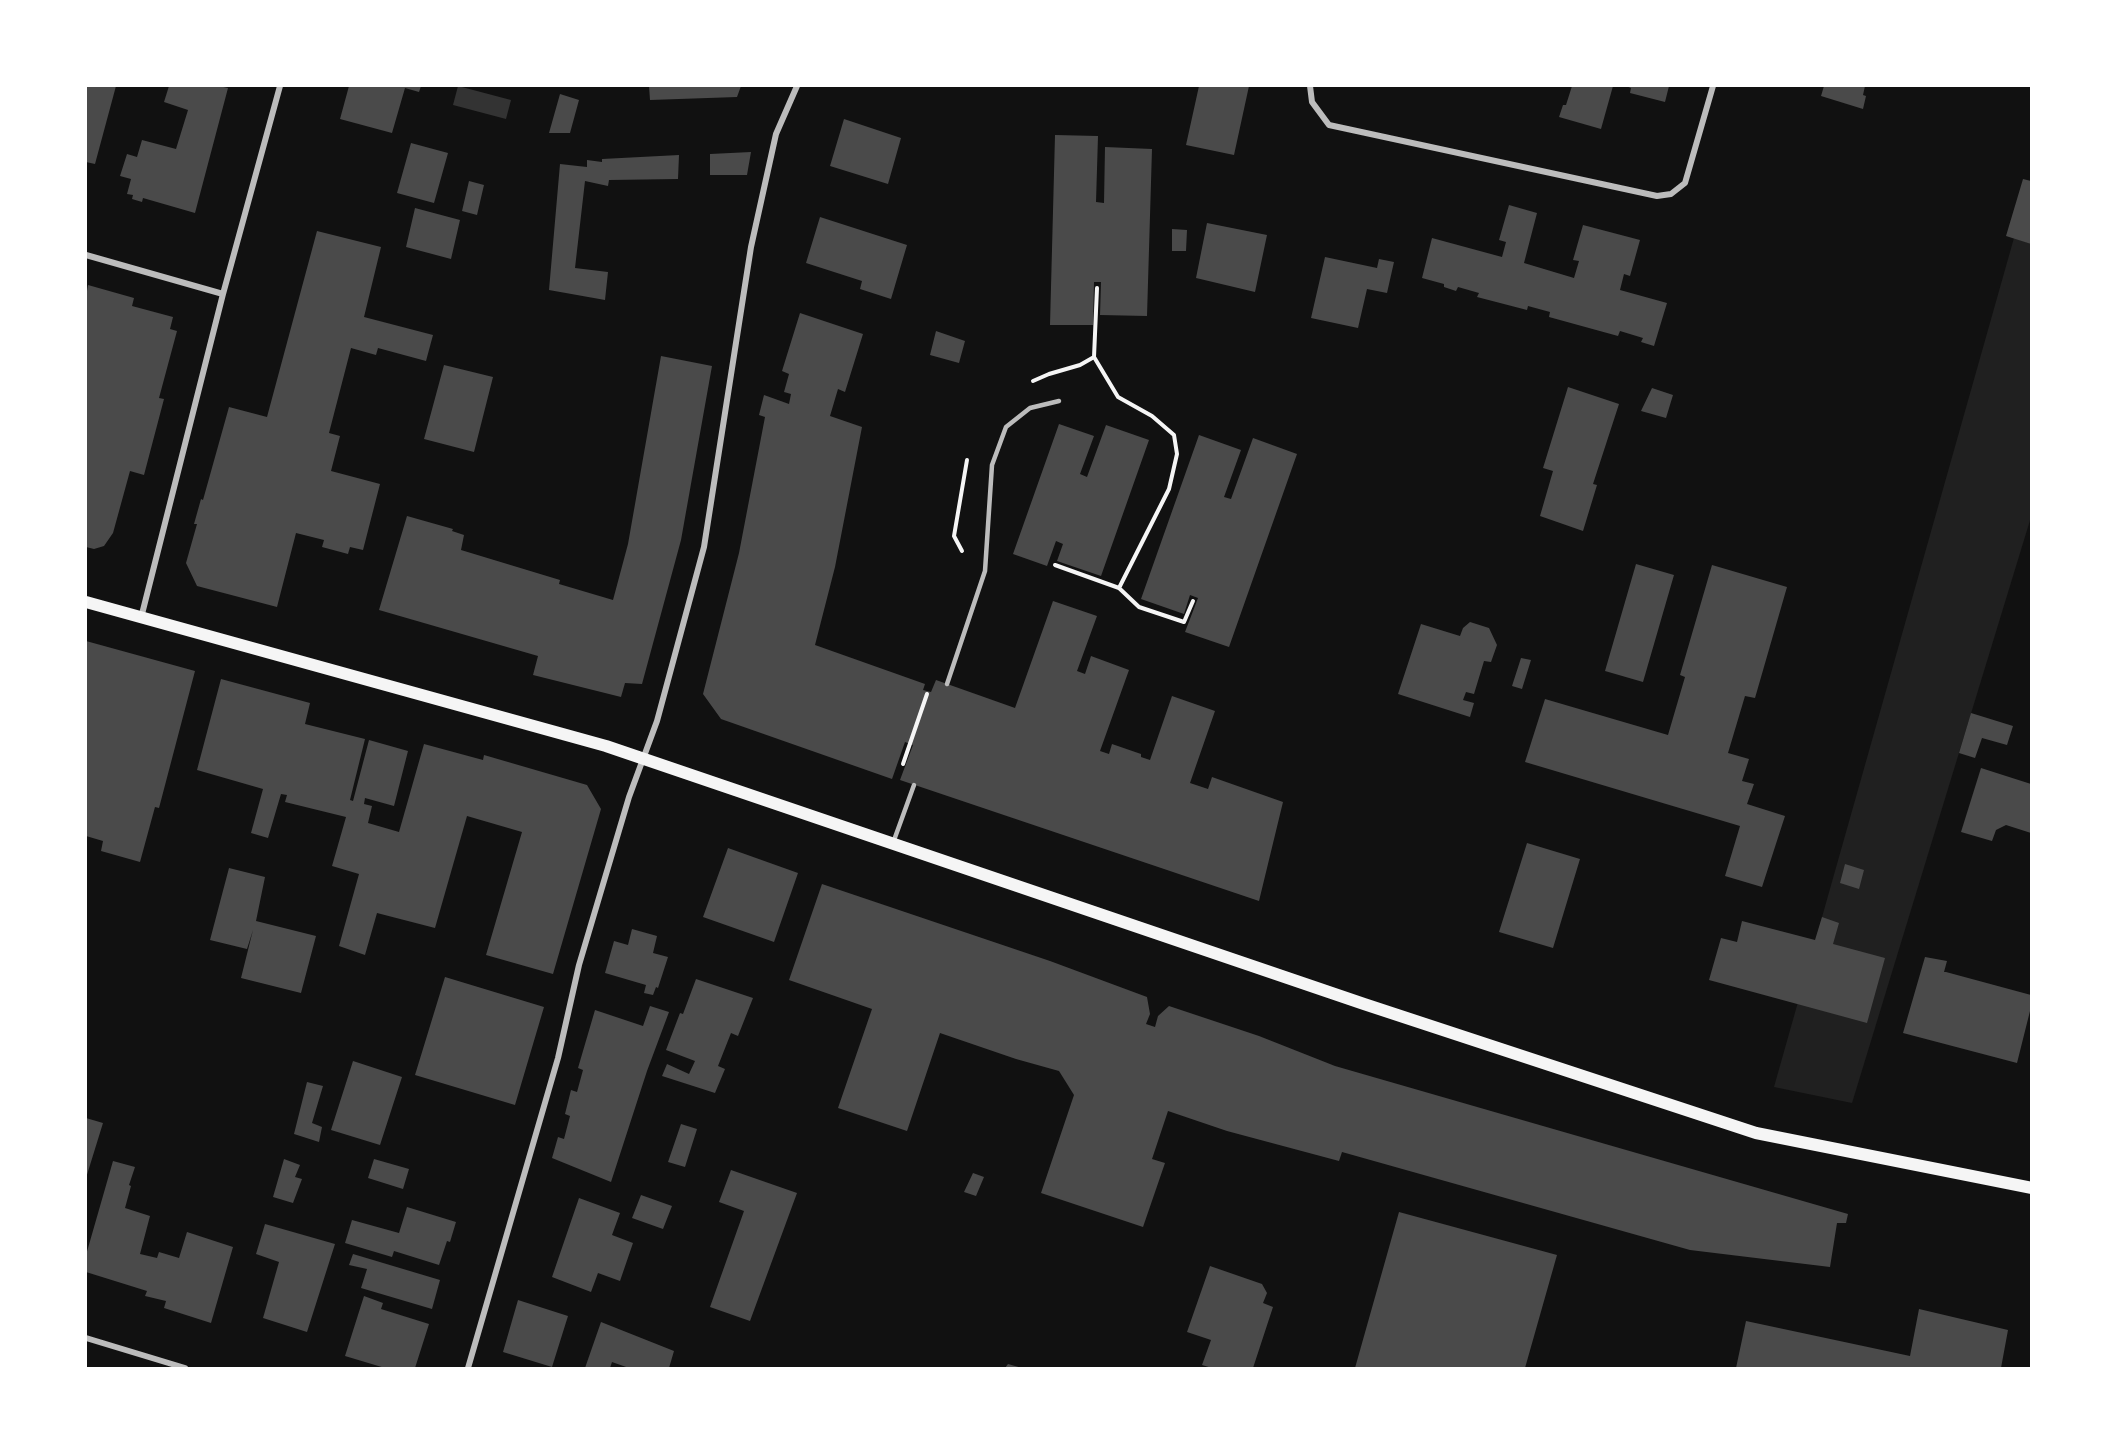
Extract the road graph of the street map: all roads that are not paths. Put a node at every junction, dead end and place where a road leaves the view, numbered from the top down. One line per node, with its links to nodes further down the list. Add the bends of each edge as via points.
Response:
1 (280, 86): 6 (street)
2 (797, 86): 11 (street, via 776,134 751,247 704,547)
3 (1310, 86): 4 (street, via 1312,102 1329,125 1657,196 1671,194 1685,183)
4 (1713, 86)
5 (86, 255): 6 (street)
6 (223, 294): 9 (street)
7 (1059, 402): 10 (lane, via 1030,408 1006,427 992,465 985,571)
8 (86, 602): 9 (main road)
9 (141, 618): 11 (main road)
10 (947, 684)
11 (644, 758): 13 (main road); 17 (street, via 579,965 558,1058)
12 (914, 785): 13 (lane)
13 (893, 843): 14 (main road, via 1755,1133)
14 (2031, 1188)
15 (86, 1338): 16 (street)
16 (185, 1368)
17 (468, 1368)

